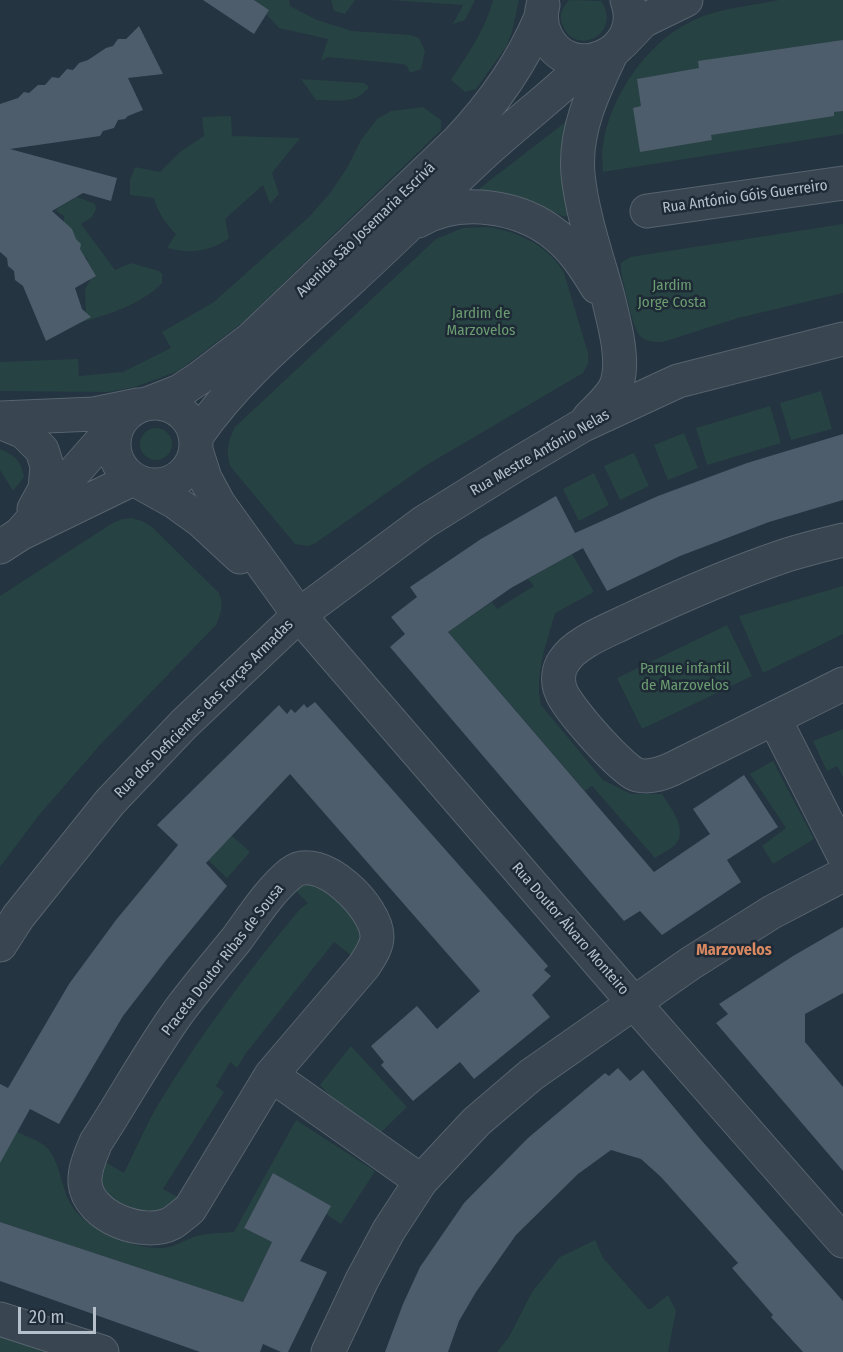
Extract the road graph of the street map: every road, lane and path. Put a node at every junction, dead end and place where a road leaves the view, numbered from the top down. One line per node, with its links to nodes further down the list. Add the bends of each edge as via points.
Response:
1 (627, 0): 4 (street, via 630,19)
2 (686, 0): 4 (street, Avenida São Josemaria Escrivá, via 643,21)
3 (543, 9): 4 (street, via 543,29 555,50 577,60); 13 (street, Avenida São Josemaria Escrivá, via 530,44 511,76 457,142 251,339 201,378)
4 (608, 52): 7 (street, Avenida São Josemaria Escrivá, via 483,154); 8 (street, via 582,127 578,173)
5 (843, 183): 6 (street, Rua António Góis Guerreiro)
6 (647, 211)
7 (406, 228): 8 (street, via 425,217 461,207 481,207 524,217 568,246); 16 (street, Avenida São Josemaria Escrivá, via 250,373 217,407)
8 (611, 309): 10 (street)
9 (843, 339): 12 (street, Rua Mestre António Nelas)
10 (619, 343): 11 (street); 12 (street)
11 (618, 376): 12 (street, via 637,389); 15 (street, via 612,392)
12 (665, 387): 15 (street, Rua Mestre António Nelas)
13 (138, 409): 14 (street); 16 (street, via 164,403 176,407 193,426); 17 (street, Avenida São Josemaria Escrivá); 18 (street, via 116,429 114,440 118,463)
14 (1, 421): 17 (street, Rua Doutor Álvaro Monteiro, via 77,438); 20 (street, via 24,432 42,450 47,466 45,489)
15 (583, 425): 21 (street, Rua Mestre António Nelas, via 424,522)
16 (196, 444): 18 (street, via 193,462 177,479 153,485); 21 (street, Rua Doutor Álvaro Monteiro, via 205,478 219,504)
17 (96, 447): 18 (street, Rua Doutor Álvaro Monteiro); 20 (street, Avenida São Josemaria Escrivá)
18 (133, 478): 20 (street); 21 (street, Rua Doutor Álvaro Monteiro, via 200,520)
19 (843, 540): 23 (street, via 782,556 646,612 585,643 563,661 560,671 561,693 572,710 635,774 660,774)
20 (10, 541)
21 (299, 615): 26 (street, Rua dos Deficientes das Forças Armadas, via 184,724 110,802); 27 (street, Rua Doutor Álvaro Monteiro)
22 (843, 684): 23 (street)
23 (774, 718): 24 (street)
24 (843, 854)
25 (843, 874): 27 (street, via 726,940)
26 (0, 945)
27 (634, 1003): 29 (street, via 531,1075 476,1122); 30 (street, Rua Doutor Álvaro Monteiro)
28 (271, 1075): 28 (street, Praceta Doutor Ribas de Sousa, via 364,966 377,937 372,918 358,899 333,874 313,867 292,871 179,1012 96,1142 85,1183 91,1200 122,1224 147,1228 171,1224 190,1209); 29 (street)
29 (421, 1181): 33 (street, via 389,1230)
30 (843, 1240)
31 (0, 1319): 32 (street)
32 (102, 1352)
33 (328, 1352)

